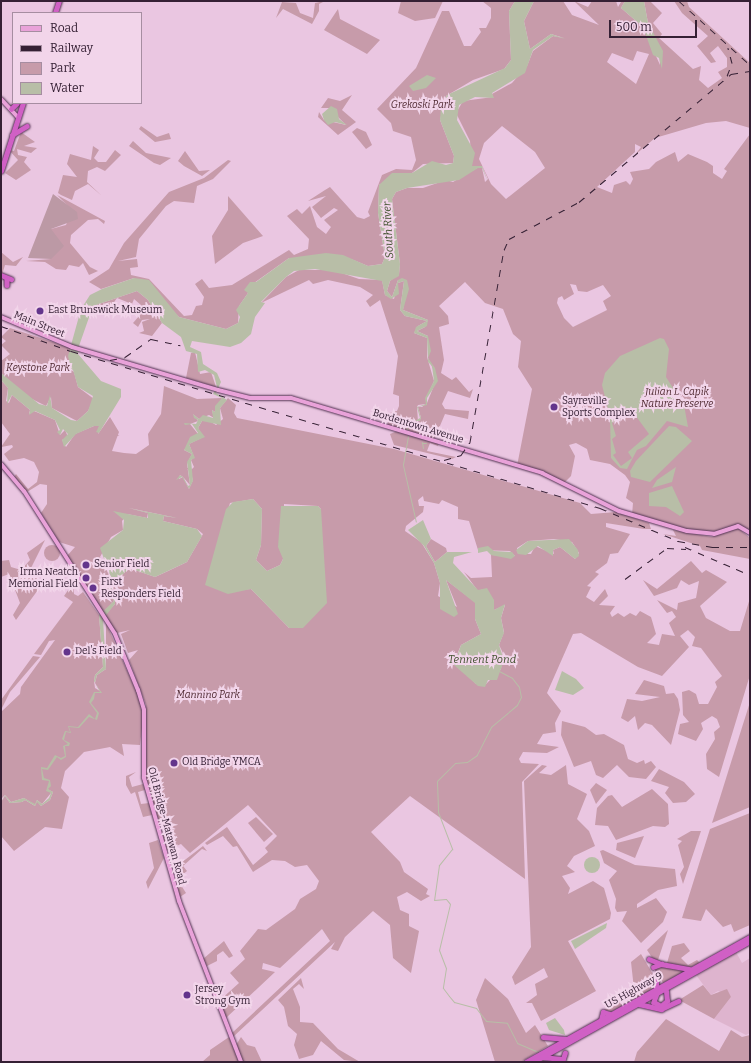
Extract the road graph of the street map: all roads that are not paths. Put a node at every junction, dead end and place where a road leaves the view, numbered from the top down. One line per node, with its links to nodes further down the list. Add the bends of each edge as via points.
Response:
1 (58, 1): 2 (highway)
2 (54, 12)
3 (1, 99): 6 (main road)
4 (16, 104): 6 (highway)
5 (22, 104): 7 (highway)
6 (10, 109): 7 (main road)
7 (17, 116): 9 (highway); 10 (highway)
8 (27, 126): 9 (highway)
9 (10, 140): 11 (highway)
10 (1, 160)
11 (1, 171)
12 (1, 276): 13 (highway)
13 (9, 279)
14 (1, 318): 15 (main road, Main Street)
15 (72, 346): 17 (main road, Bordentown Avenue, via 250,398 291,398 412,434 551,476 616,509 692,532 714,534 738,526)
16 (1, 464): 33 (main road, Old Bridge-Matawan Road, via 31,501 99,613 115,634 142,699 142,766 145,783 178,899)
17 (750, 533)
18 (750, 937): 23 (highway, US Highway 9)
19 (750, 941): 25 (highway, US Highway 9)
20 (649, 959): 21 (highway)
21 (661, 964): 22 (highway); 23 (highway, via 684,970)
22 (652, 967)
23 (694, 968): 25 (highway, US Highway 9)
24 (656, 974): 25 (highway)
25 (658, 990): 26 (highway, via 654,1000 658,1006 666,1003); 28 (highway, US Highway 9); 30 (highway, US Highway 9)
26 (666, 992)
27 (676, 1000): 28 (highway, via 661,1009)
28 (638, 1004): 32 (highway, US Highway 9)
29 (545, 1038): 30 (highway)
30 (568, 1038): 34 (highway, US Highway 9)
31 (570, 1055): 32 (highway)
32 (541, 1058): 35 (highway, US Highway 9)
33 (241, 1062)
34 (526, 1062)
35 (533, 1062)

